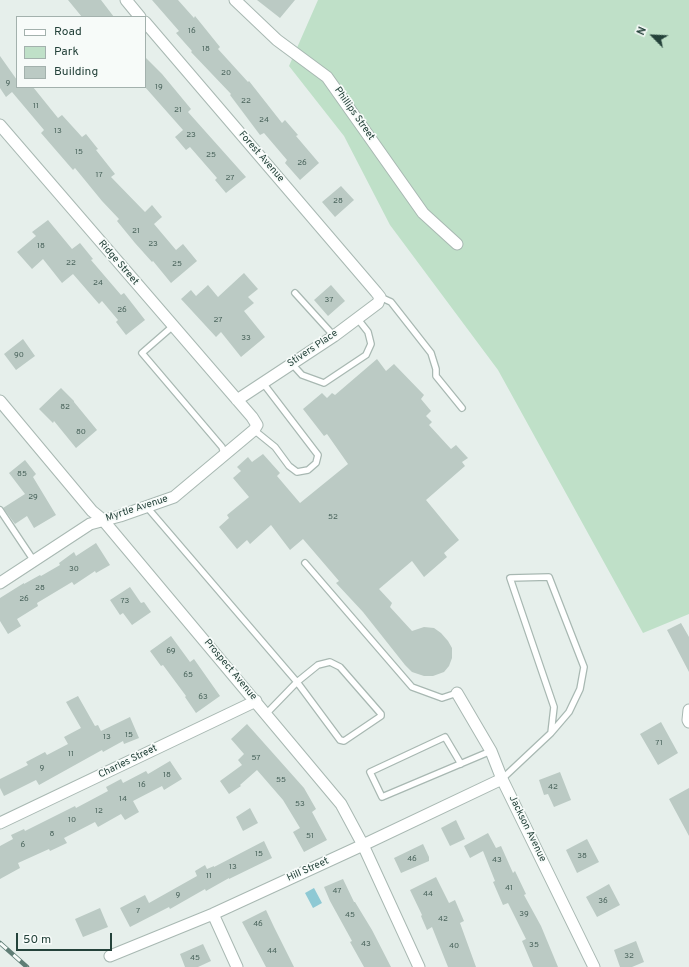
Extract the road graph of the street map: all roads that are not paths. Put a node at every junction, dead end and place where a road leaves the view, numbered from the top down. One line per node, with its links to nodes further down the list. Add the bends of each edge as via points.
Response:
1 (126, 0): 3 (street)
2 (235, 0): 6 (street, Phillips Street, via 277,40 327,77 423,213)
3 (139, 16)
4 (146, 23): 8 (street, Forest Avenue)
5 (0, 125): 10 (street, Ridge Street)
6 (457, 244)
7 (295, 293): 11 (lane)
8 (378, 294): 9 (street, Stivers Place, via 378,303); 16 (lane, via 391,302 431,353 436,376)
9 (357, 318): 11 (street, Stivers Place); 12 (lane, via 368,332 371,344 366,355 324,383 302,375)
10 (173, 326): 14 (street, Ridge Street); 18 (lane, via 142,352 222,447)
11 (334, 336): 12 (street, Stivers Place)
12 (292, 364): 13 (street, Stivers Place)
13 (263, 383): 14 (street, Stivers Place); 17 (lane, via 318,455 316,463 308,470 297,472)
14 (237, 400): 17 (street, via 258,426)
15 (0, 401): 21 (street, Prospect Avenue, via 92,511)
16 (462, 408)
17 (254, 430): 18 (street, Myrtle Avenue)
18 (224, 454): 19 (street, Myrtle Avenue, via 174,497)
19 (146, 506): 21 (street, Myrtle Avenue); 25 (lane)
20 (0, 510): 22 (lane)
21 (103, 520): 22 (street, Myrtle Avenue, via 90,524); 27 (street, Prospect Avenue)
22 (34, 561): 24 (street, Myrtle Avenue)
23 (305, 563): 26 (lane, via 412,687 442,698)
24 (0, 583)
25 (298, 682): 25 (lane, via 340,740 344,741 380,716 380,712 340,667 330,662 318,665); 28 (lane)
26 (457, 693): 30 (street, Jackson Avenue)
27 (256, 701): 28 (street, Prospect Avenue); 33 (street, Charles Street)
28 (266, 714): 34 (street, Prospect Avenue, via 341,804)
29 (551, 733): 29 (lane, via 554,707 510,578 549,577 584,667 580,689 569,712); 32 (lane)
30 (491, 751): 31 (lane); 32 (street, Jackson Avenue)
31 (461, 764): 31 (lane, via 382,797 370,772 445,736)
32 (502, 779): 34 (street, Hill Street); 39 (street, Jackson Avenue)
33 (0, 823)
34 (363, 845): 35 (street, Hill Street); 38 (street, Prospect Avenue)
35 (213, 914): 36 (street, Hill Street); 37 (street)
36 (110, 956)
37 (237, 967)
38 (419, 967)
39 (594, 967)

